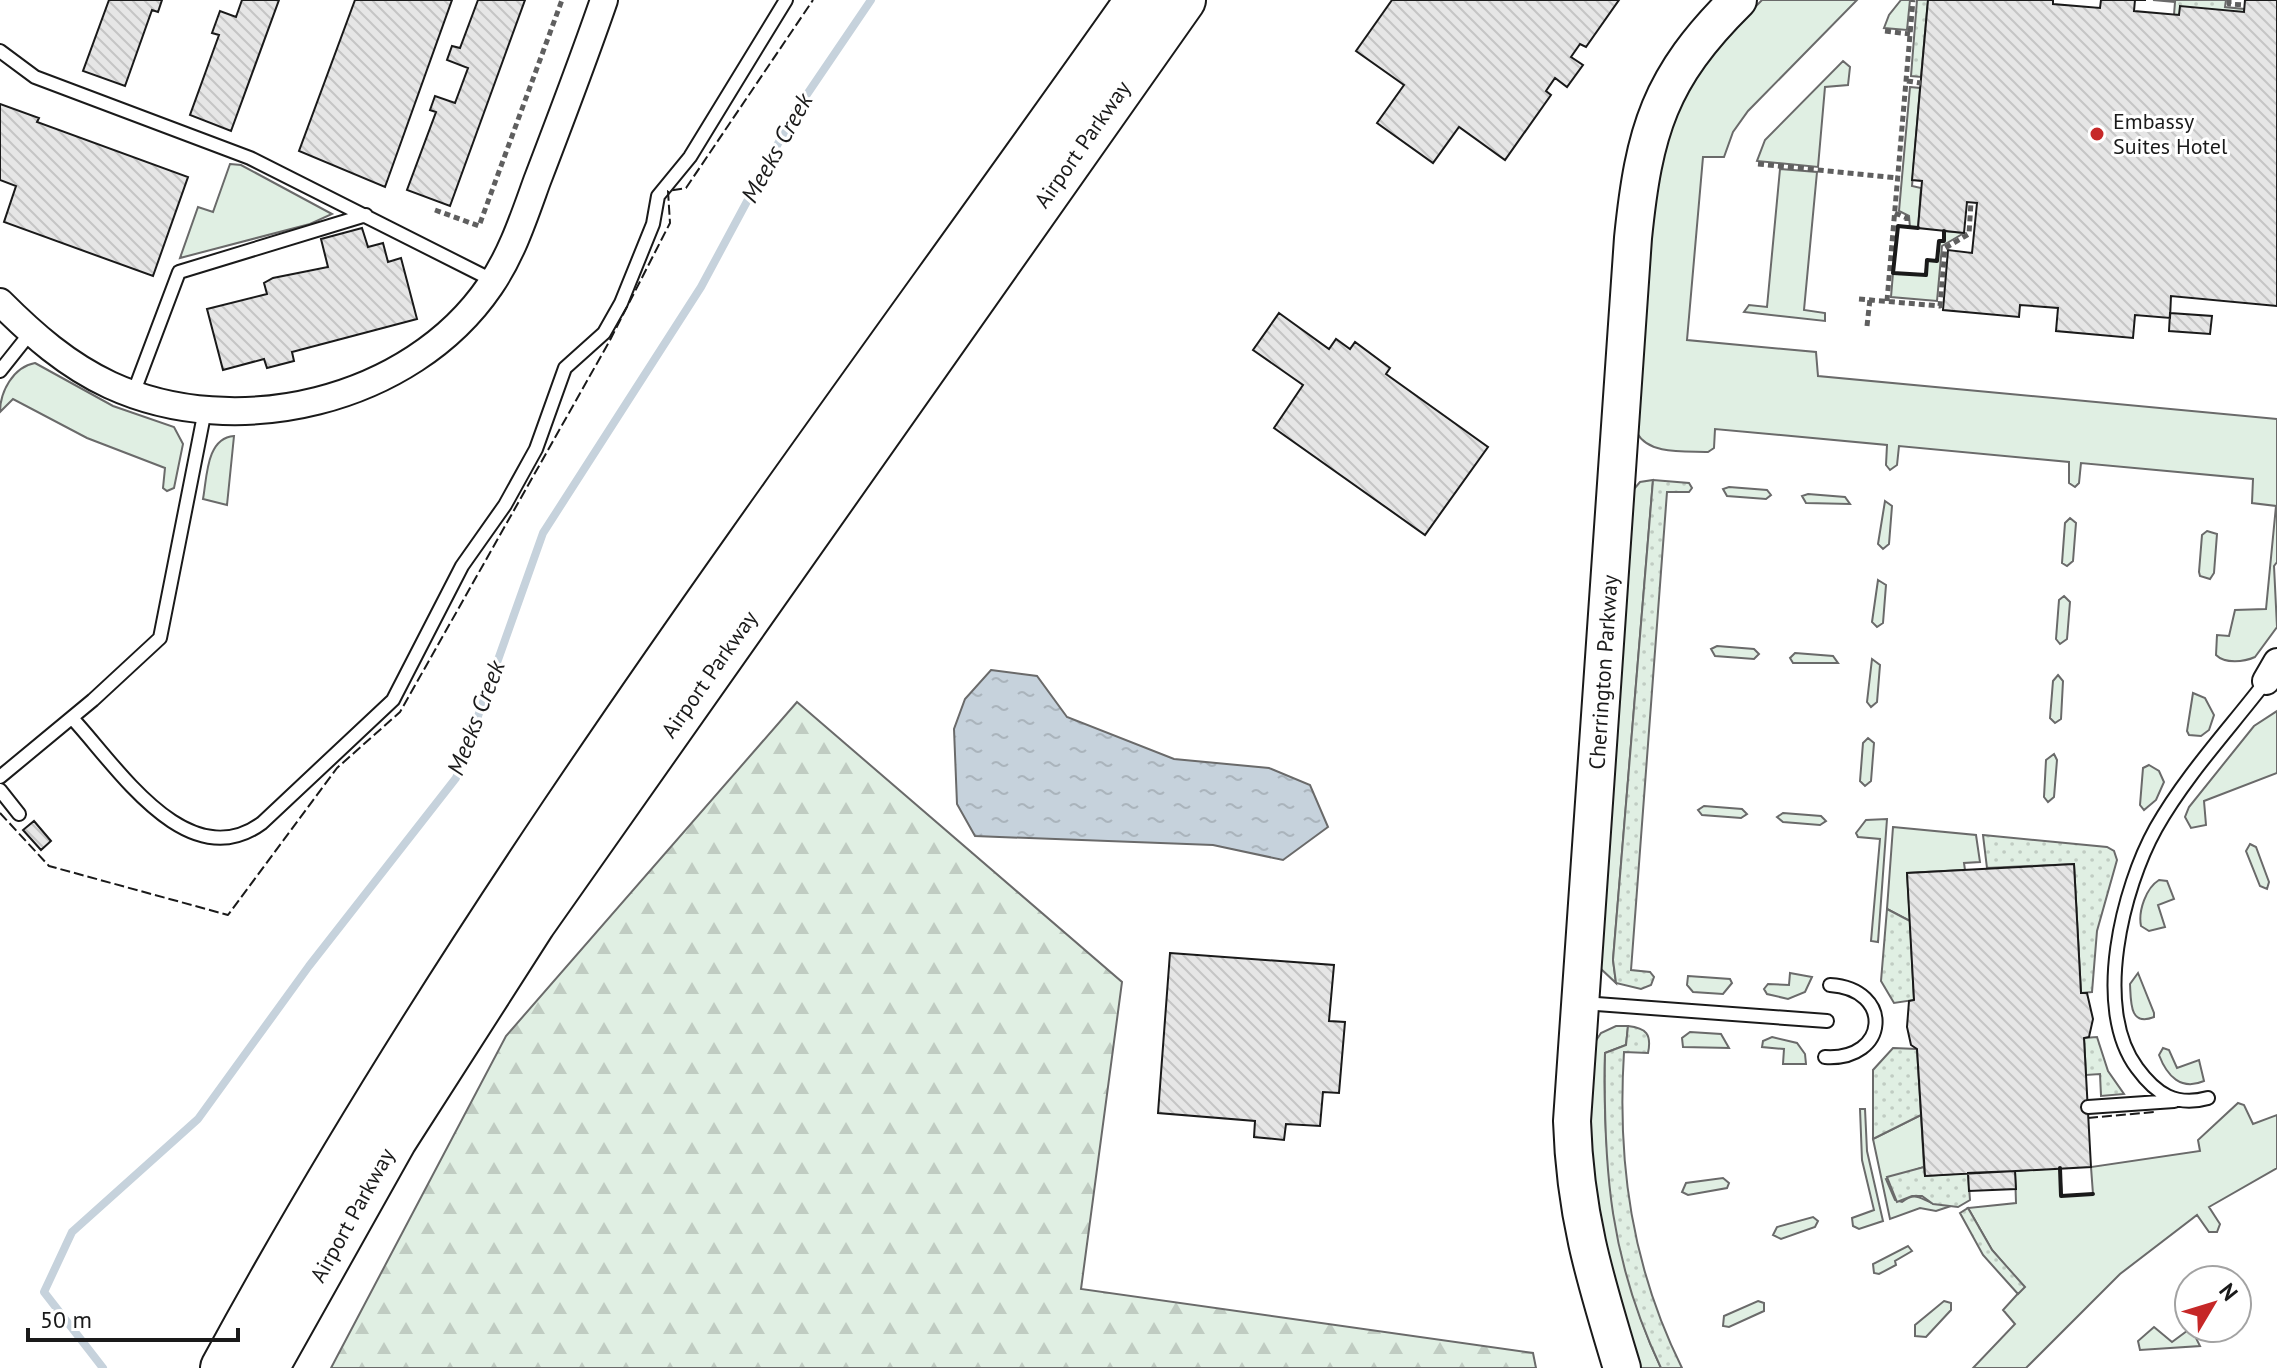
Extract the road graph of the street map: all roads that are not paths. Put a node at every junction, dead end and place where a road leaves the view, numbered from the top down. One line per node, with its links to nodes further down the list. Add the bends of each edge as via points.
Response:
1 (604, 0): 10 (street, via 525,214)
2 (786, 0): 17 (lane, via 690,157 658,196 653,224 621,303 604,333 565,368 536,449 462,566 403,684 380,713 262,823 228,838 203,836 154,808)
3 (1129, 0): 9 (highway)
4 (1138, 0): 9 (highway, Airport Parkway)
5 (1183, 0): 29 (highway, Airport Parkway, via 533,923 394,1140)
6 (1738, 0): 22 (street, Cherrington Parkway, via 1704,37 1664,95 1641,167)
7 (0, 51): 8 (lane, via 35,77 250,158)
8 (366, 215): 10 (lane); 14 (lane, via 179,272)
9 (966, 244): 28 (highway, Airport Parkway, via 534,853 395,1069)
10 (494, 281): 15 (street, via 443,336 379,378 321,400 284,407)
11 (0, 302): 12 (street)
12 (31, 332): 13 (lane); 14 (street, via 82,370)
13 (0, 371)
14 (133, 394): 15 (street)
15 (205, 410): 17 (lane, via 160,638)
16 (2272, 672): 26 (lane, via 2156,828 2125,912 2115,980 2124,1046 2143,1077)
17 (72, 718): 18 (lane)
18 (0, 777)
19 (0, 790): 20 (lane)
20 (19, 814)
21 (1830, 985): 24 (lane, via 1862,994 1872,1006 1875,1028 1859,1053)
22 (1579, 1003): 23 (lane); 30 (street, Cherrington Parkway, via 1572,1121 1578,1204)
23 (1827, 1021)
24 (1825, 1057)
25 (2208, 1098): 26 (lane)
26 (2174, 1101): 27 (lane)
27 (2088, 1107)
28 (223, 1368)
29 (266, 1368)
30 (1622, 1368)

